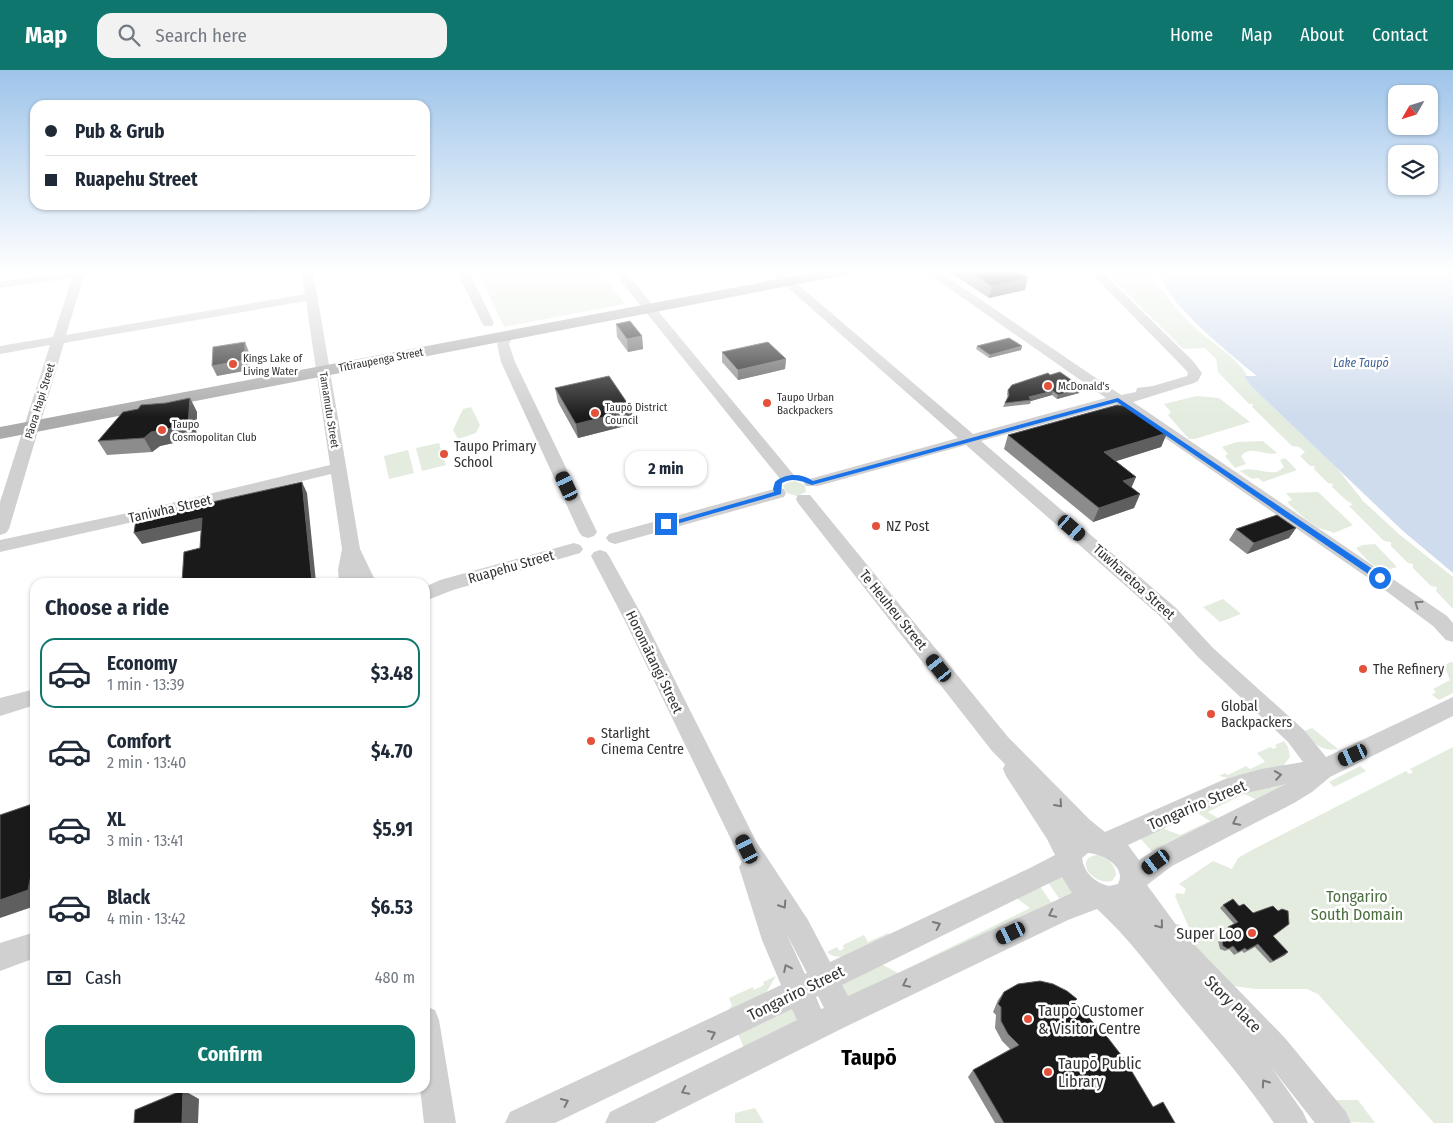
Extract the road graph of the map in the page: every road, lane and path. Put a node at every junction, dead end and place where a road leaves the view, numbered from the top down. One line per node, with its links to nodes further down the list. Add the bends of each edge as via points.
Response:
1 (66, 319): 12 (street, Pāora Hapi Street)
2 (181, 319): 12 (street)
3 (315, 319): 16 (street, Tamamutu Street)
4 (486, 319): 10 (street)
5 (596, 319): 11 (main road, Tītīraupenga Street)
6 (658, 319): 22 (street)
7 (830, 319): 20 (street, Tūwharetoa Street)
8 (1000, 319): 17 (street)
9 (1143, 319): 17 (street, via 1194,370 1194,375 1189,380 1135,398)
10 (488, 323)
11 (507, 336): 13 (main road, Tītīraupenga Street); 15 (street, via 503,344)
12 (59, 340): 14 (street); 18 (street, Pāora Hapi Street)
13 (478, 341): 15 (street, via 496,348); 16 (main road, Tītīraupenga Street)
14 (0, 350)
15 (508, 362): 26 (street)
16 (323, 370): 18 (main road, Tītīraupenga Street); 21 (street, Tamamutu Street)
17 (1118, 400): 20 (street); 37 (street, one-way to 17, via 1427,611)
18 (32, 426): 19 (main road, Tītīraupenga Street); 25 (street, Pāora Hapi Street)
19 (0, 433)
20 (970, 440): 23 (street); 42 (street, Tūwharetoa Street, via 1169,613 1206,653 1300,740)
21 (338, 468): 28 (street, Taniwha Street, via 142,516); 29 (street, Tamamutu Street)
22 (787, 477): 23 (street, via 804,478); 24 (street, via 778,482)
23 (808, 491): 24 (street, via 792,500); 41 (street, Te Heuheu Street)
24 (778, 493): 27 (street)
25 (0, 529)
26 (588, 532): 27 (street, via 601,530); 30 (street, via 575,540)
27 (614, 538): 31 (street, via 616,542 611,550)
28 (0, 546)
29 (351, 549): 32 (street, Tamamutu Street); 33 (street, Tamamutu Street)
30 (574, 549): 31 (street, via 586,557); 34 (street, Ruapehu Street)
31 (600, 556): 44 (street, Horomātangi Street)
32 (348, 578)
33 (365, 578)
34 (447, 584): 35 (street, Ruapehu Street); 36 (street, Ruapehu Street)
35 (430, 586)
36 (430, 592)
37 (1453, 635)
38 (30, 698): 40 (street)
39 (1453, 706): 42 (street, Tongariro Street)
40 (0, 707)
41 (1000, 744): 43 (street, Te Heuheu Street, one-way to 43); 45 (street, Te Heuheu Street, via 1056,831)
42 (1322, 770): 43 (street, Tongariro Street, one-way to 42, via 1225,789 1275,775); 46 (street, Tongariro Street, one-way to 46, via 1286,796 1156,862)
43 (1101, 844): 45 (street, via 1082,844 1074,849); 46 (street, via 1116,851 1127,862)
44 (747, 849): 50 (street, Horomātangi Street, one-way to 50, via 798,929); 51 (street, Horomātangi Street, one-way to 44, via 769,925)
45 (1070, 860): 47 (street, via 1078,882); 50 (street, Tongariro Street, one-way to 45)
46 (1132, 883): 47 (street, via 1124,895); 59 (street, Story Place, one-way to 59, via 1171,939 1275,1048)
47 (1102, 897): 52 (street, one-way to 52, via 1062,909); 58 (street, Story Place, one-way to 47, via 1260,1075 1140,933)
48 (30, 947): 49 (street)
49 (0, 957)
50 (824, 979): 51 (street, Tongariro Street); 52 (street, Horomātangi Street)
51 (798, 992): 53 (street, Horomātangi Street); 56 (street, Tongariro Street, one-way to 51)
52 (842, 1014): 53 (street)
53 (815, 1027): 57 (street, one-way to 57)
54 (430, 1054): 55 (street)
55 (440, 1123)
56 (521, 1123)
57 (621, 1123)
58 (1292, 1123)
59 (1335, 1123)

